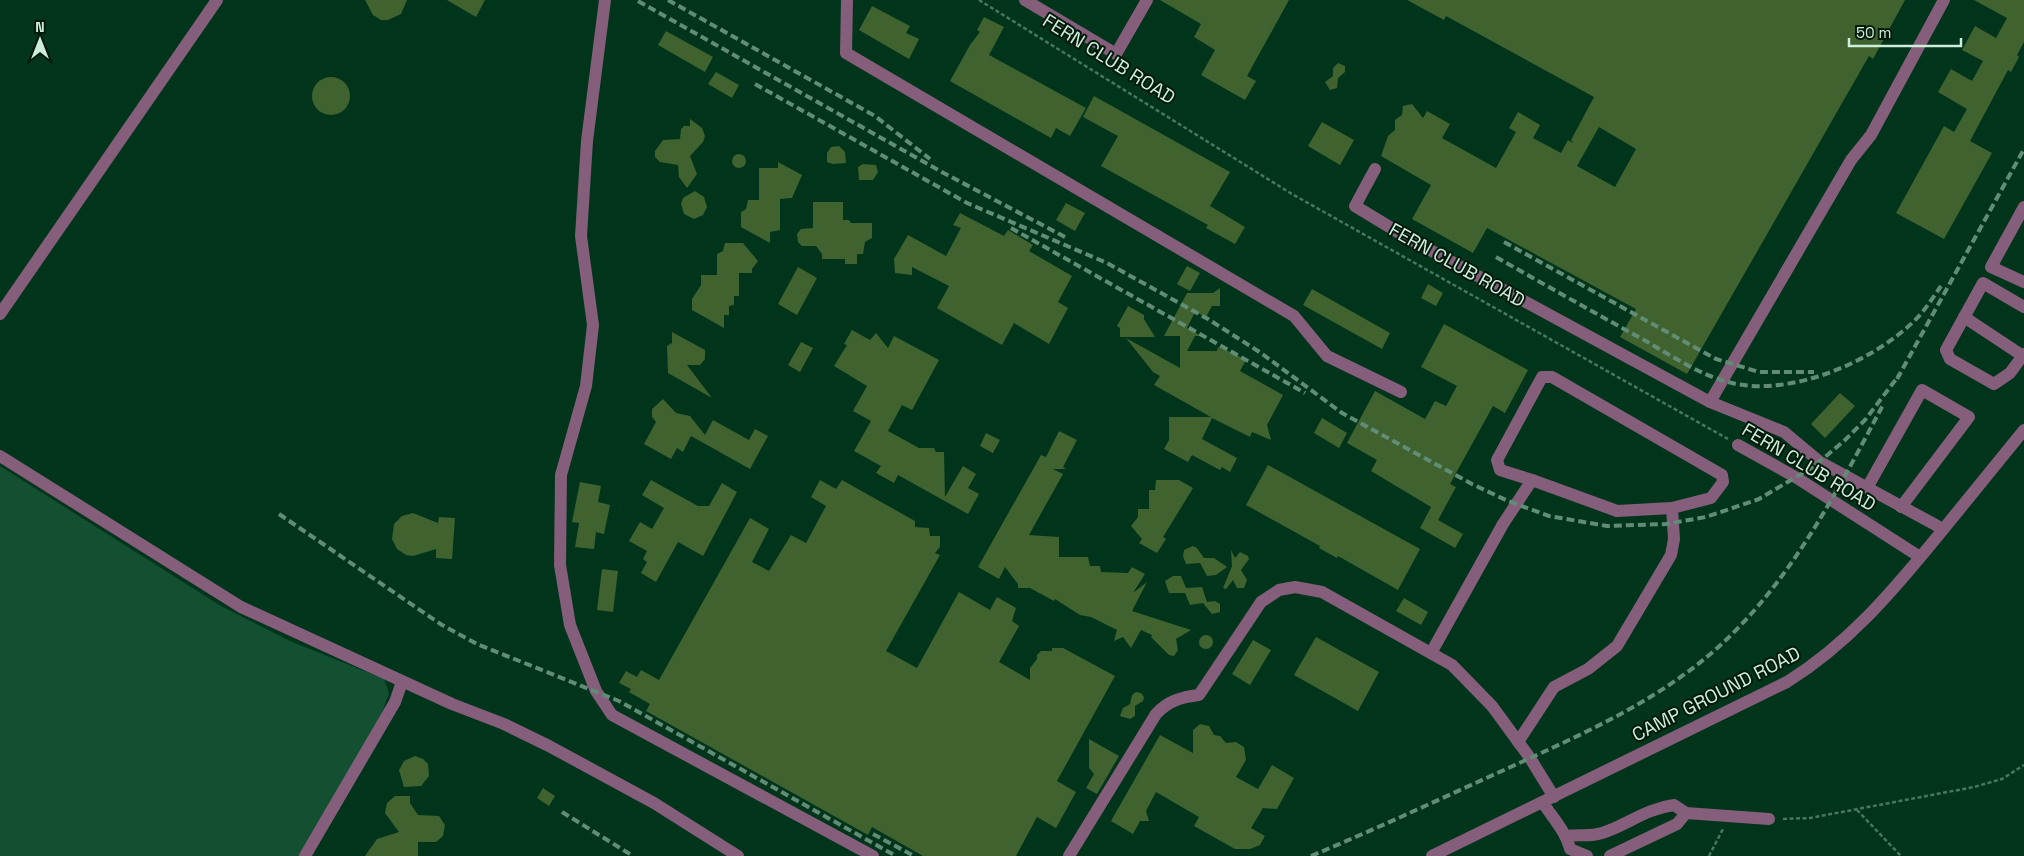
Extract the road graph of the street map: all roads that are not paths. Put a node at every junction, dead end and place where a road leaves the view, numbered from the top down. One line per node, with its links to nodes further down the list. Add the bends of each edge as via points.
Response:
1 (217, 0): 11 (street)
2 (605, 0): 34 (street, via 587,141 581,236 593,325 586,386 562,475 560,565 570,625 596,691 612,716)
3 (847, 0): 14 (street, via 846,53 1294,316 1327,356)
4 (1025, 0): 5 (street, via 1116,54)
5 (1146, 0)
6 (1944, 0): 15 (street, via 1871,135 1851,160)
7 (1375, 169): 15 (street, via 1355,206 1415,242)
8 (2024, 207): 9 (street, via 1991,267)
9 (2024, 282)
10 (2024, 307): 12 (street, via 1983,283)
11 (0, 314)
12 (1964, 317): 13 (street); 13 (street, via 1946,350 1950,358 1994,384 2010,373)
13 (2023, 355)
14 (1401, 392)
15 (1710, 402): 20 (street, via 1784,432 1820,462)
16 (2024, 430): 23 (street, CAMP GROUND ROAD)
17 (1738, 445): 24 (street, FERN CLUB ROAD, via 1797,478)
18 (0, 456): 26 (street, via 241,607)
19 (1532, 480): 22 (street, via 1617,511); 22 (street, via 1500,470 1497,460 1542,377 1552,377 1722,475 1723,482 1711,498); 25 (street, via 1503,524)
20 (1867, 488): 21 (street); 21 (street, via 1922,390 1969,416)
21 (1901, 507): 23 (street)
22 (1672, 508): 27 (street, via 1674,539 1671,555 1618,646 1588,669 1554,687)
23 (1943, 529): 24 (street, CAMP GROUND ROAD)
24 (1920, 557): 28 (street, CAMP GROUND ROAD, via 1880,605 1810,668)
25 (1431, 653): 27 (street, via 1452,665 1492,706); 35 (street, via 1322,592 1295,587 1279,590 1261,602 1199,695 1185,696 1165,704 1156,714)
26 (402, 682): 32 (street, via 395,702); 33 (street, via 549,746 654,803)
27 (1518, 742): 28 (street)
28 (1549, 800): 31 (street, via 1561,830); 36 (street, CAMP GROUND ROAD)
29 (1686, 813): 30 (street); 31 (street, via 1674,805 1656,807 1604,833); 38 (street, via 1677,824)
30 (1769, 819)
31 (1567, 836): 37 (street, via 1570,849)
32 (305, 856)
33 (738, 856)
34 (873, 856)
35 (1069, 856)
36 (1432, 856)
37 (1587, 856)
38 (1610, 856)

